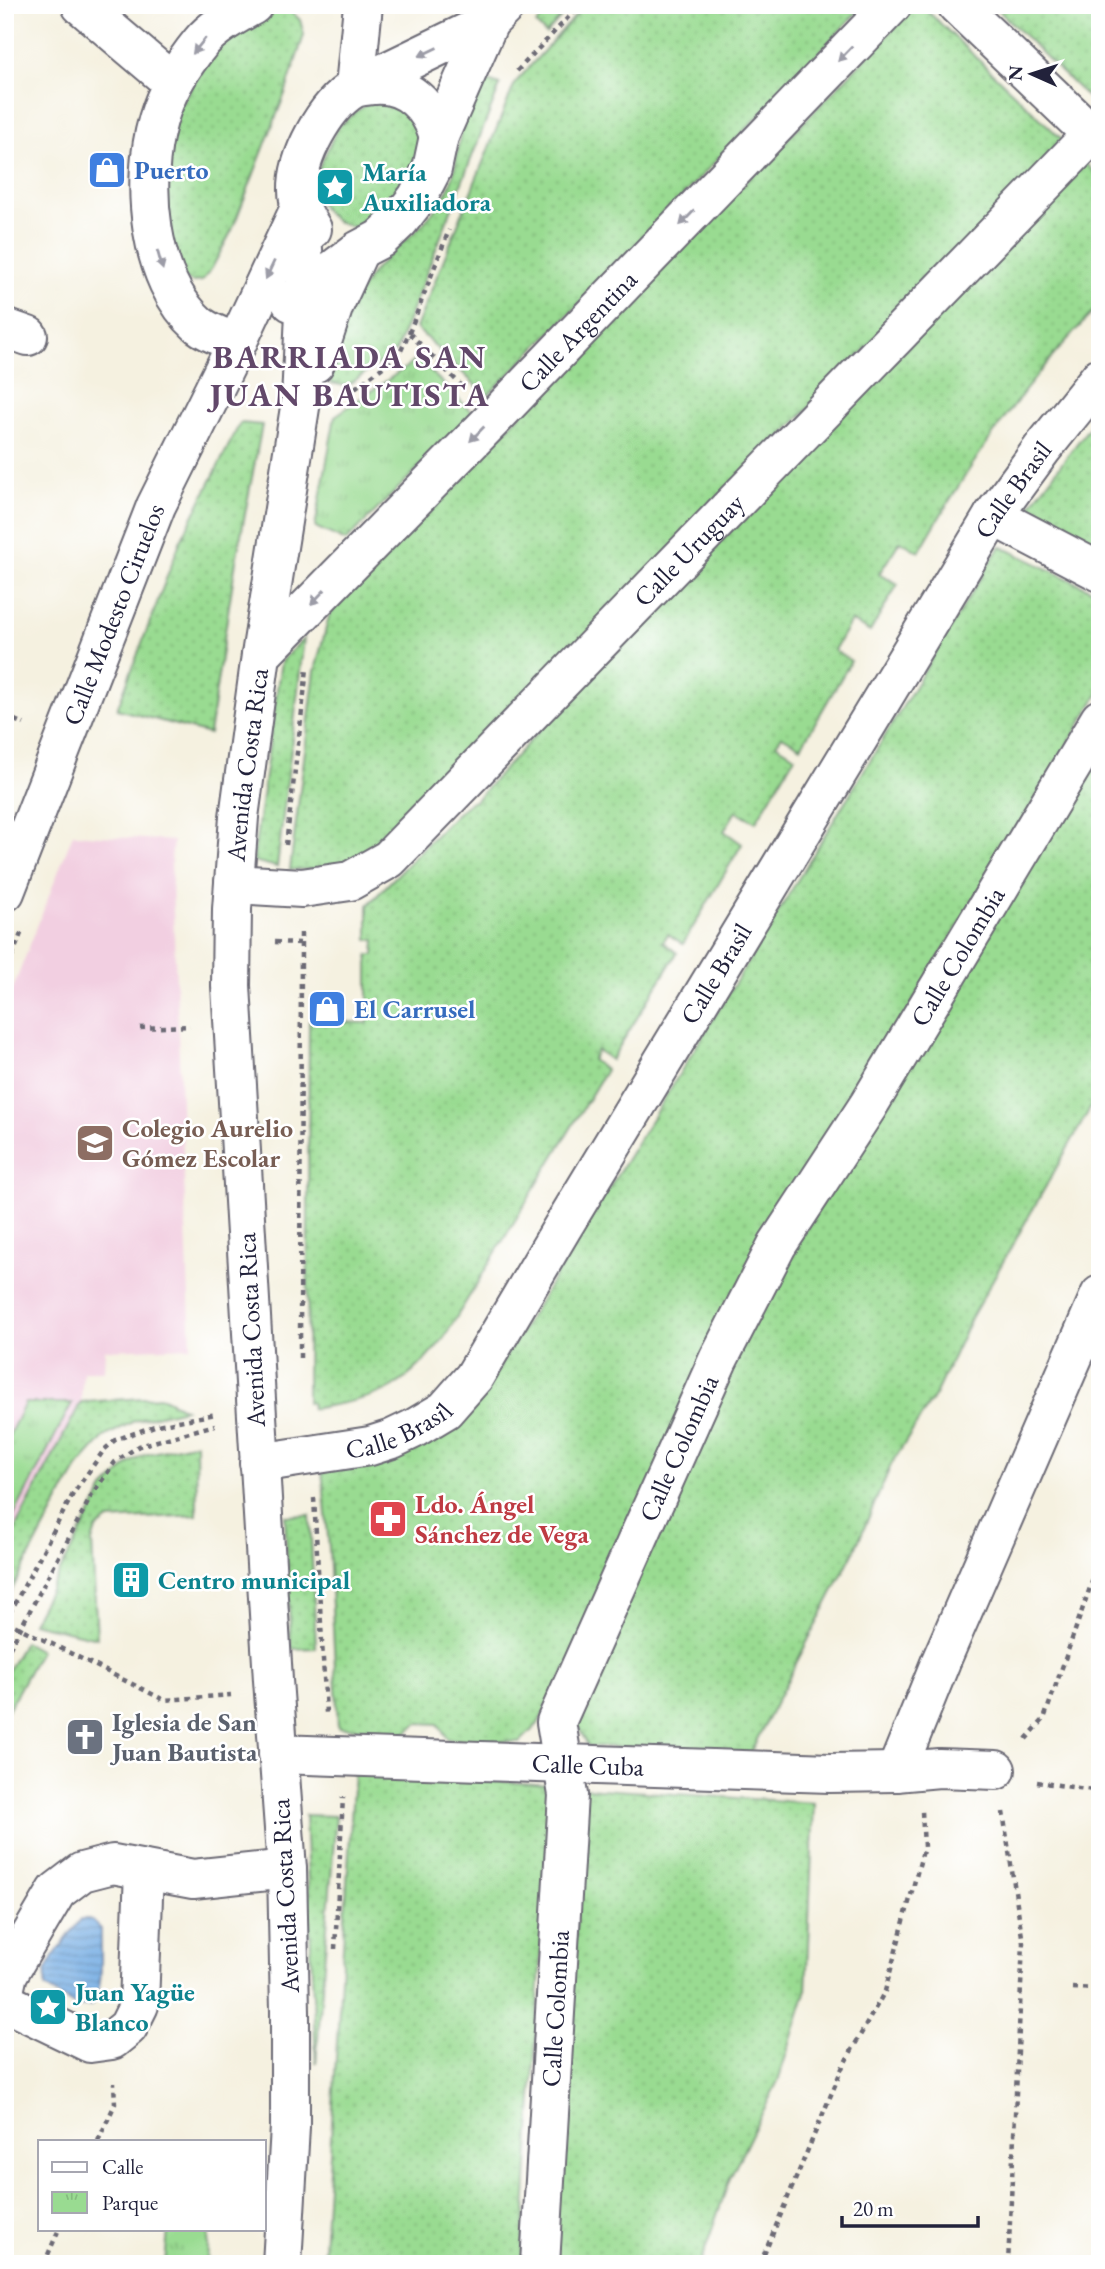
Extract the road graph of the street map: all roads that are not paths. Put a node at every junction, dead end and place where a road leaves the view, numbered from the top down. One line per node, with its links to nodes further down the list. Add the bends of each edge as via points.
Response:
1 (81, 5): 7 (street)
2 (253, 5): 7 (street, one-way to 7, via 203,40)
3 (363, 5): 8 (street)
4 (892, 5): 20 (street, Calle Argentina, one-way to 20)
5 (957, 5): 9 (street)
6 (497, 14): 8 (street, one-way to 8); 10 (street)
7 (173, 83): 14 (street, one-way to 14, via 158,120 150,170 156,248 179,304 201,326)
8 (355, 87): 10 (street, via 402,89 434,118); 11 (street, via 335,103 316,130 297,188)
9 (1097, 134): 22 (street, Calle Uruguay, via 389,859 350,881 302,888)
10 (439, 136): 12 (street, via 432,169 417,198 380,239)
11 (300, 209): 12 (street, via 323,241 332,247); 13 (street, Avenida Costa Rica); 14 (street, Calle Modesto Ciruelos, one-way to 14)
12 (359, 250): 13 (street, Calle Modesto Ciruelos); 17 (street, Avenida Costa Rica, via 334,305)
13 (306, 290): 14 (street, Calle Modesto Ciruelos); 15 (street, Avenida Costa Rica)
14 (237, 344): 15 (street, via 272,335 287,341); 23 (street, Calle Modesto Ciruelos, via 156,506)
15 (302, 358): 17 (street, Avenida Costa Rica)
16 (1100, 377): 18 (street, Calle Brasil)
17 (301, 401): 20 (street, Avenida Costa Rica)
18 (993, 516): 19 (street); 25 (street, Calle Brasil, via 474,1377 445,1410 392,1439)
19 (1100, 572)
20 (261, 655): 22 (street, Avenida Costa Rica)
21 (1100, 719): 27 (street, Calle Colombia, via 868,1106 777,1245 718,1360 555,1723)
22 (234, 884): 25 (street, Avenida Costa Rica, via 231,986)
23 (5, 892)
24 (1100, 1295): 29 (street, via 941,1661)
25 (259, 1463): 26 (street, Avenida Costa Rica)
26 (278, 1754): 27 (street, Calle Cuba); 30 (street, Avenida Costa Rica)
27 (563, 1765): 29 (street, Calle Cuba); 35 (street, Calle Colombia, via 568,1795)
28 (996, 1770): 29 (street, Calle Cuba)
29 (908, 1771)
30 (286, 1869): 31 (street, via 193,1879); 34 (street, Avenida Costa Rica, via 290,2127)
31 (144, 1870): 32 (street, via 113,1864 82,1872 57,1891 8,1973); 33 (street, via 139,2005 128,2027 112,2040 90,2043 9,2004)
32 (5, 1987)
33 (5, 1994)
34 (282, 2264)
35 (540, 2264)

